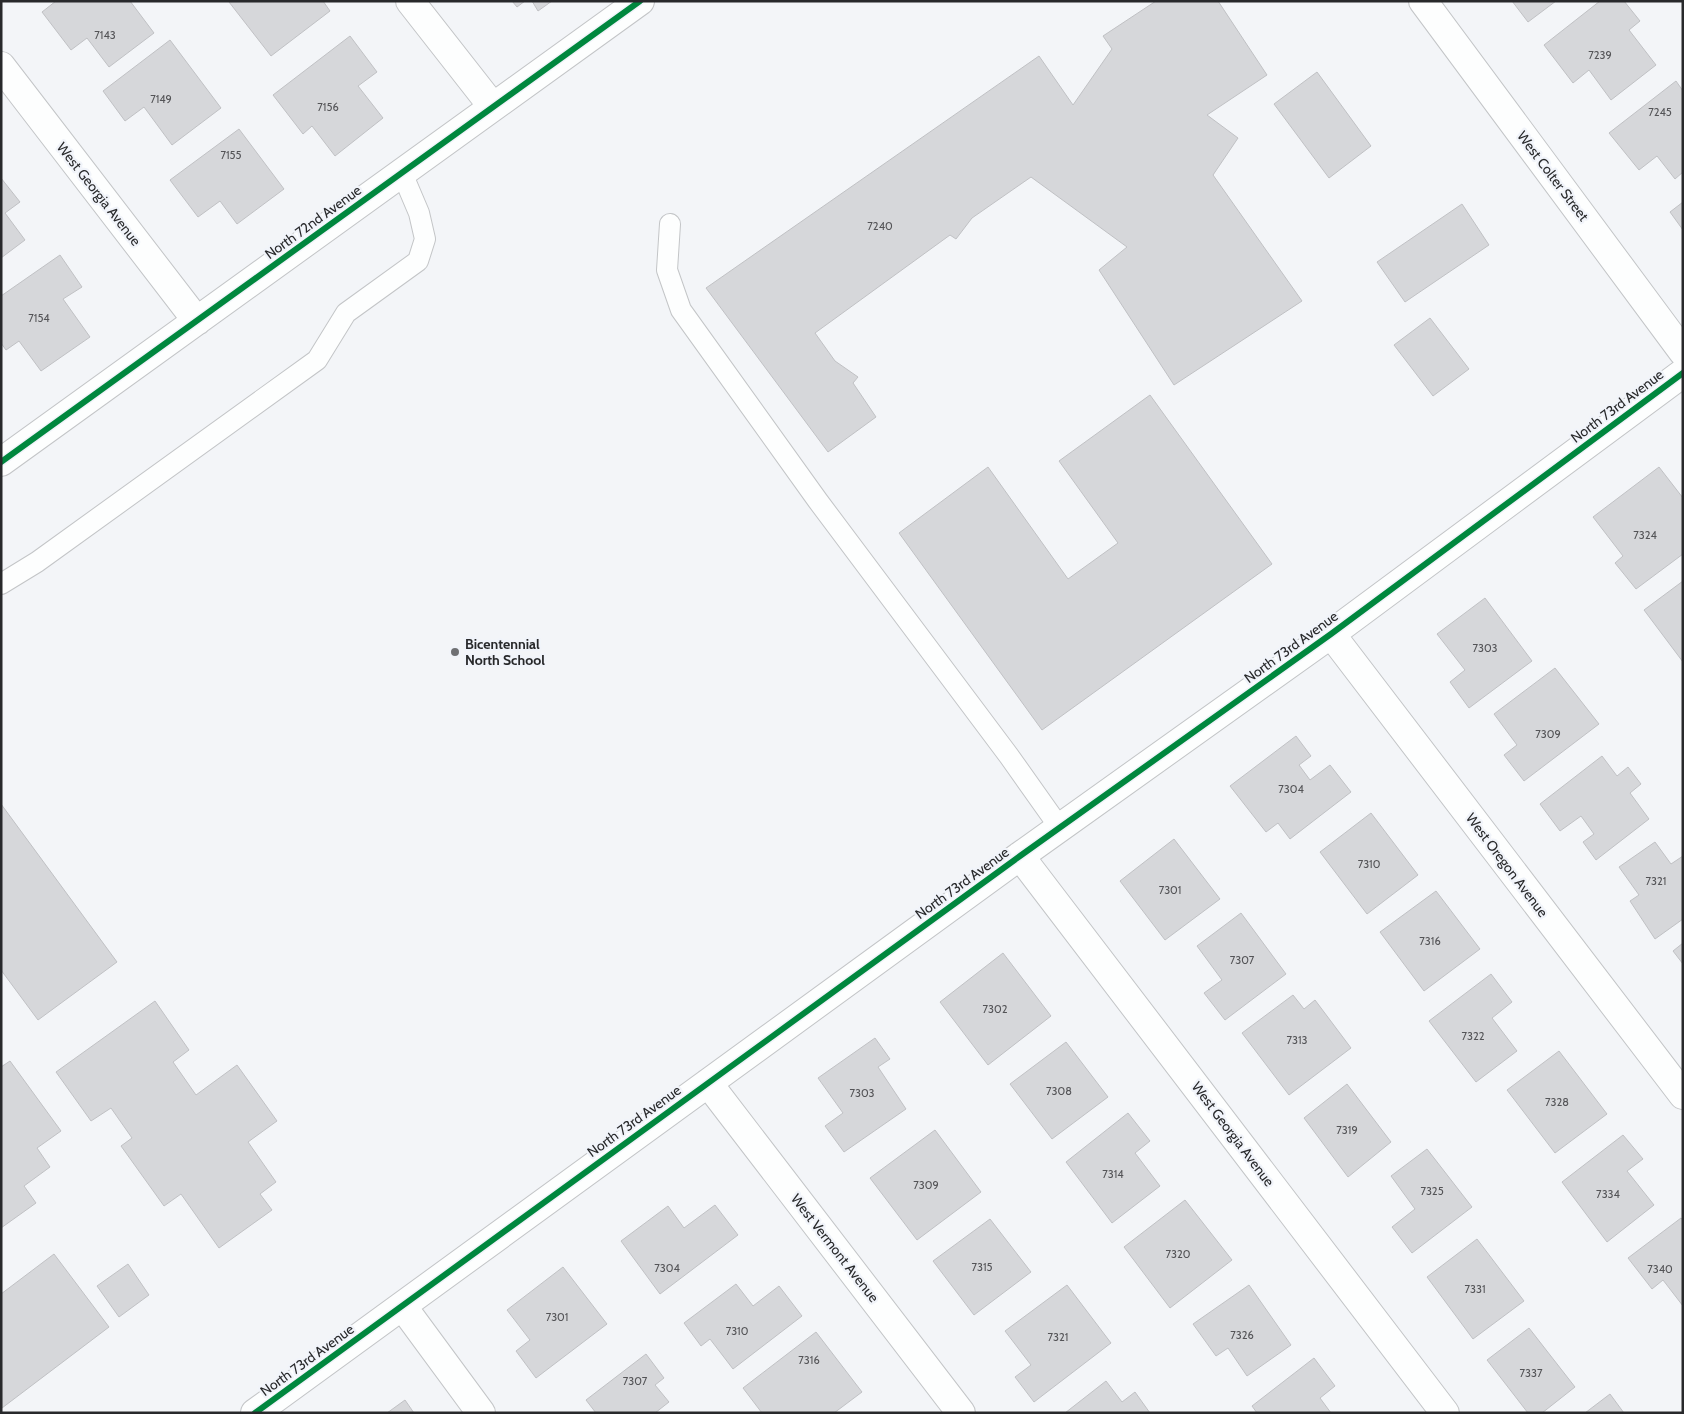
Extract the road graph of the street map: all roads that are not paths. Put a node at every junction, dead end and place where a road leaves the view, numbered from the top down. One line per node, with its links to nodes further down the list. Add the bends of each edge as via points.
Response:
1 (410, 1): 5 (street)
2 (640, 1): 5 (street, North 72nd Avenue)
3 (1423, 1): 9 (street, West Colter Street)
4 (1, 66): 8 (street, West Georgia Avenue)
5 (493, 107): 6 (street, North 72nd Avenue)
6 (402, 173): 8 (street, North 72nd Avenue); 12 (lane, via 419,213 425,239 418,262 346,313 318,360 37,562)
7 (670, 224): 14 (lane, via 667,270 681,310)
8 (198, 321): 11 (street, North 72nd Avenue)
9 (1683, 352)
10 (1683, 373): 13 (street, North 73rd Avenue)
11 (1, 462)
12 (1, 584)
13 (1330, 634): 14 (street, North 73rd Avenue); 17 (street, West Oregon Avenue)
14 (1060, 828): 15 (street, North 73rd Avenue)
15 (1020, 856): 16 (street, North 73rd Avenue); 22 (street, West Georgia Avenue)
16 (708, 1083): 18 (street, North 73rd Avenue); 21 (street, West Vermont Avenue)
17 (1683, 1095)
18 (403, 1307): 19 (street, North 73rd Avenue); 20 (street)
19 (255, 1413)
20 (481, 1413)
21 (961, 1413)
22 (1445, 1413)

